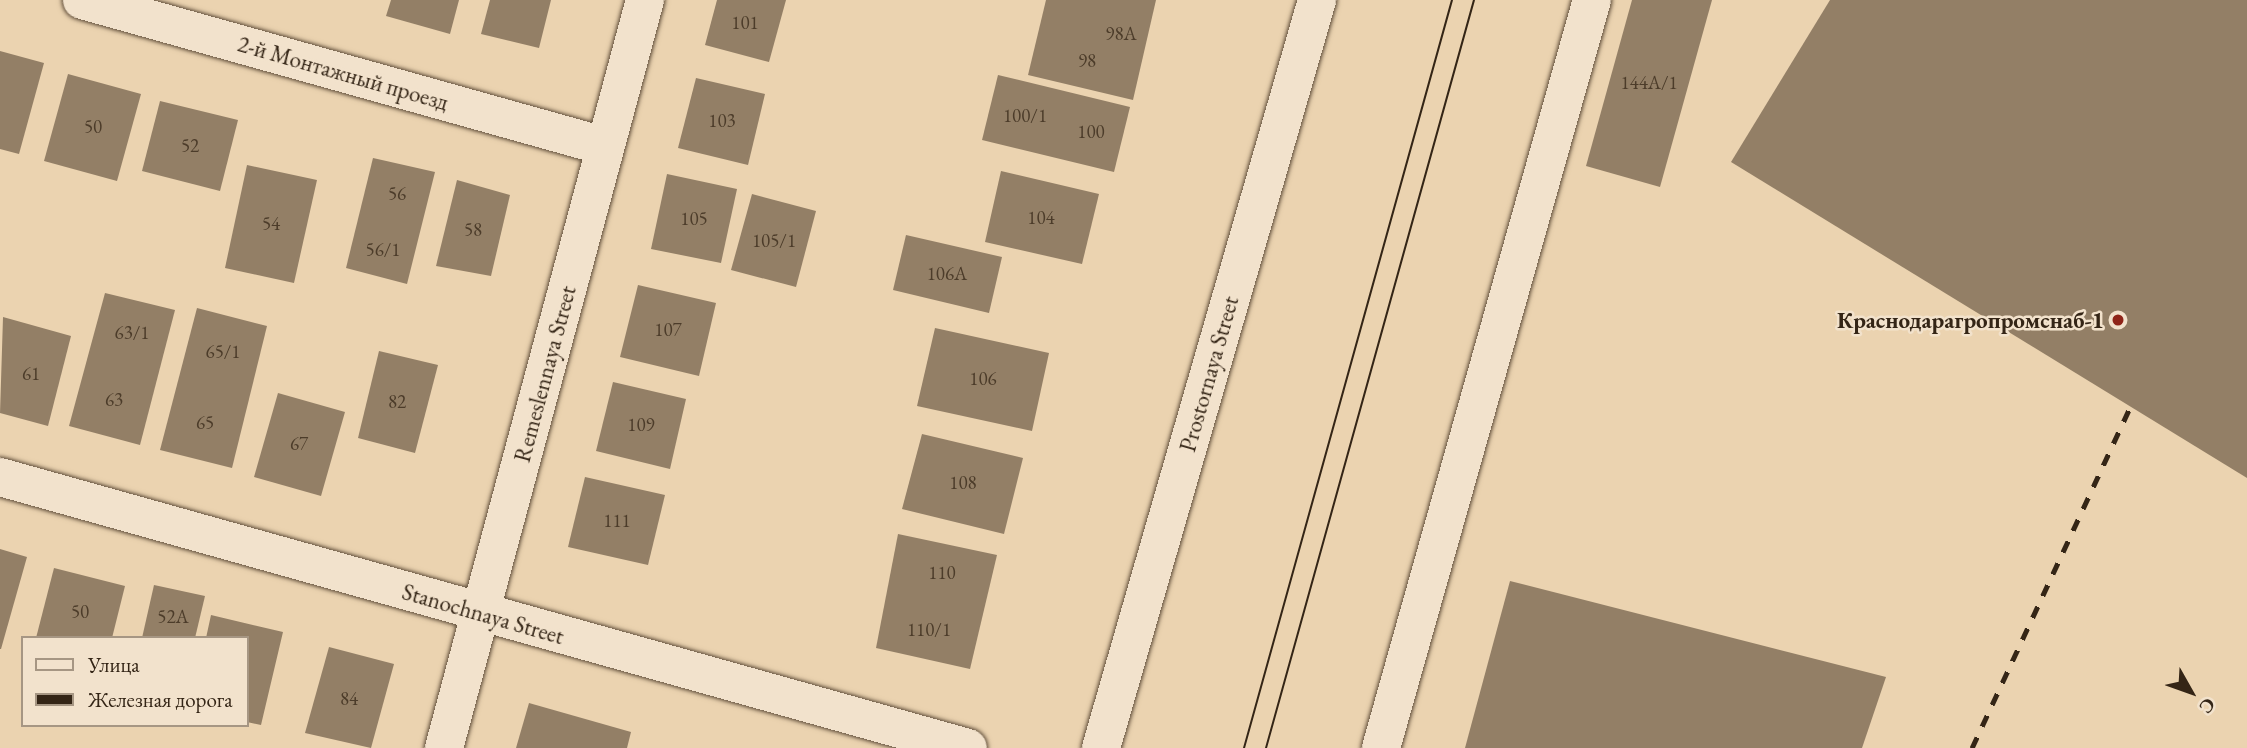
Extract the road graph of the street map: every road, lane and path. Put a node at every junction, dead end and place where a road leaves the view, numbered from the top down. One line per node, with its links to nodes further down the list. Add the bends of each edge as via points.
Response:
1 (82, 0): 5 (street, 2-й Монтажный проезд)
2 (645, 0): 5 (street, Remeslennaya Street)
3 (1317, 0): 10 (street, Prostornaya Street)
4 (1592, 0): 11 (street)
5 (604, 146): 7 (street, Remeslennaya Street)
6 (0, 477): 7 (street, Stanochnaya Street)
7 (482, 614): 8 (street, Remeslennaya Street); 9 (street, Stanochnaya Street)
8 (444, 748)
9 (968, 748)
10 (1101, 748)
11 (1381, 748)

